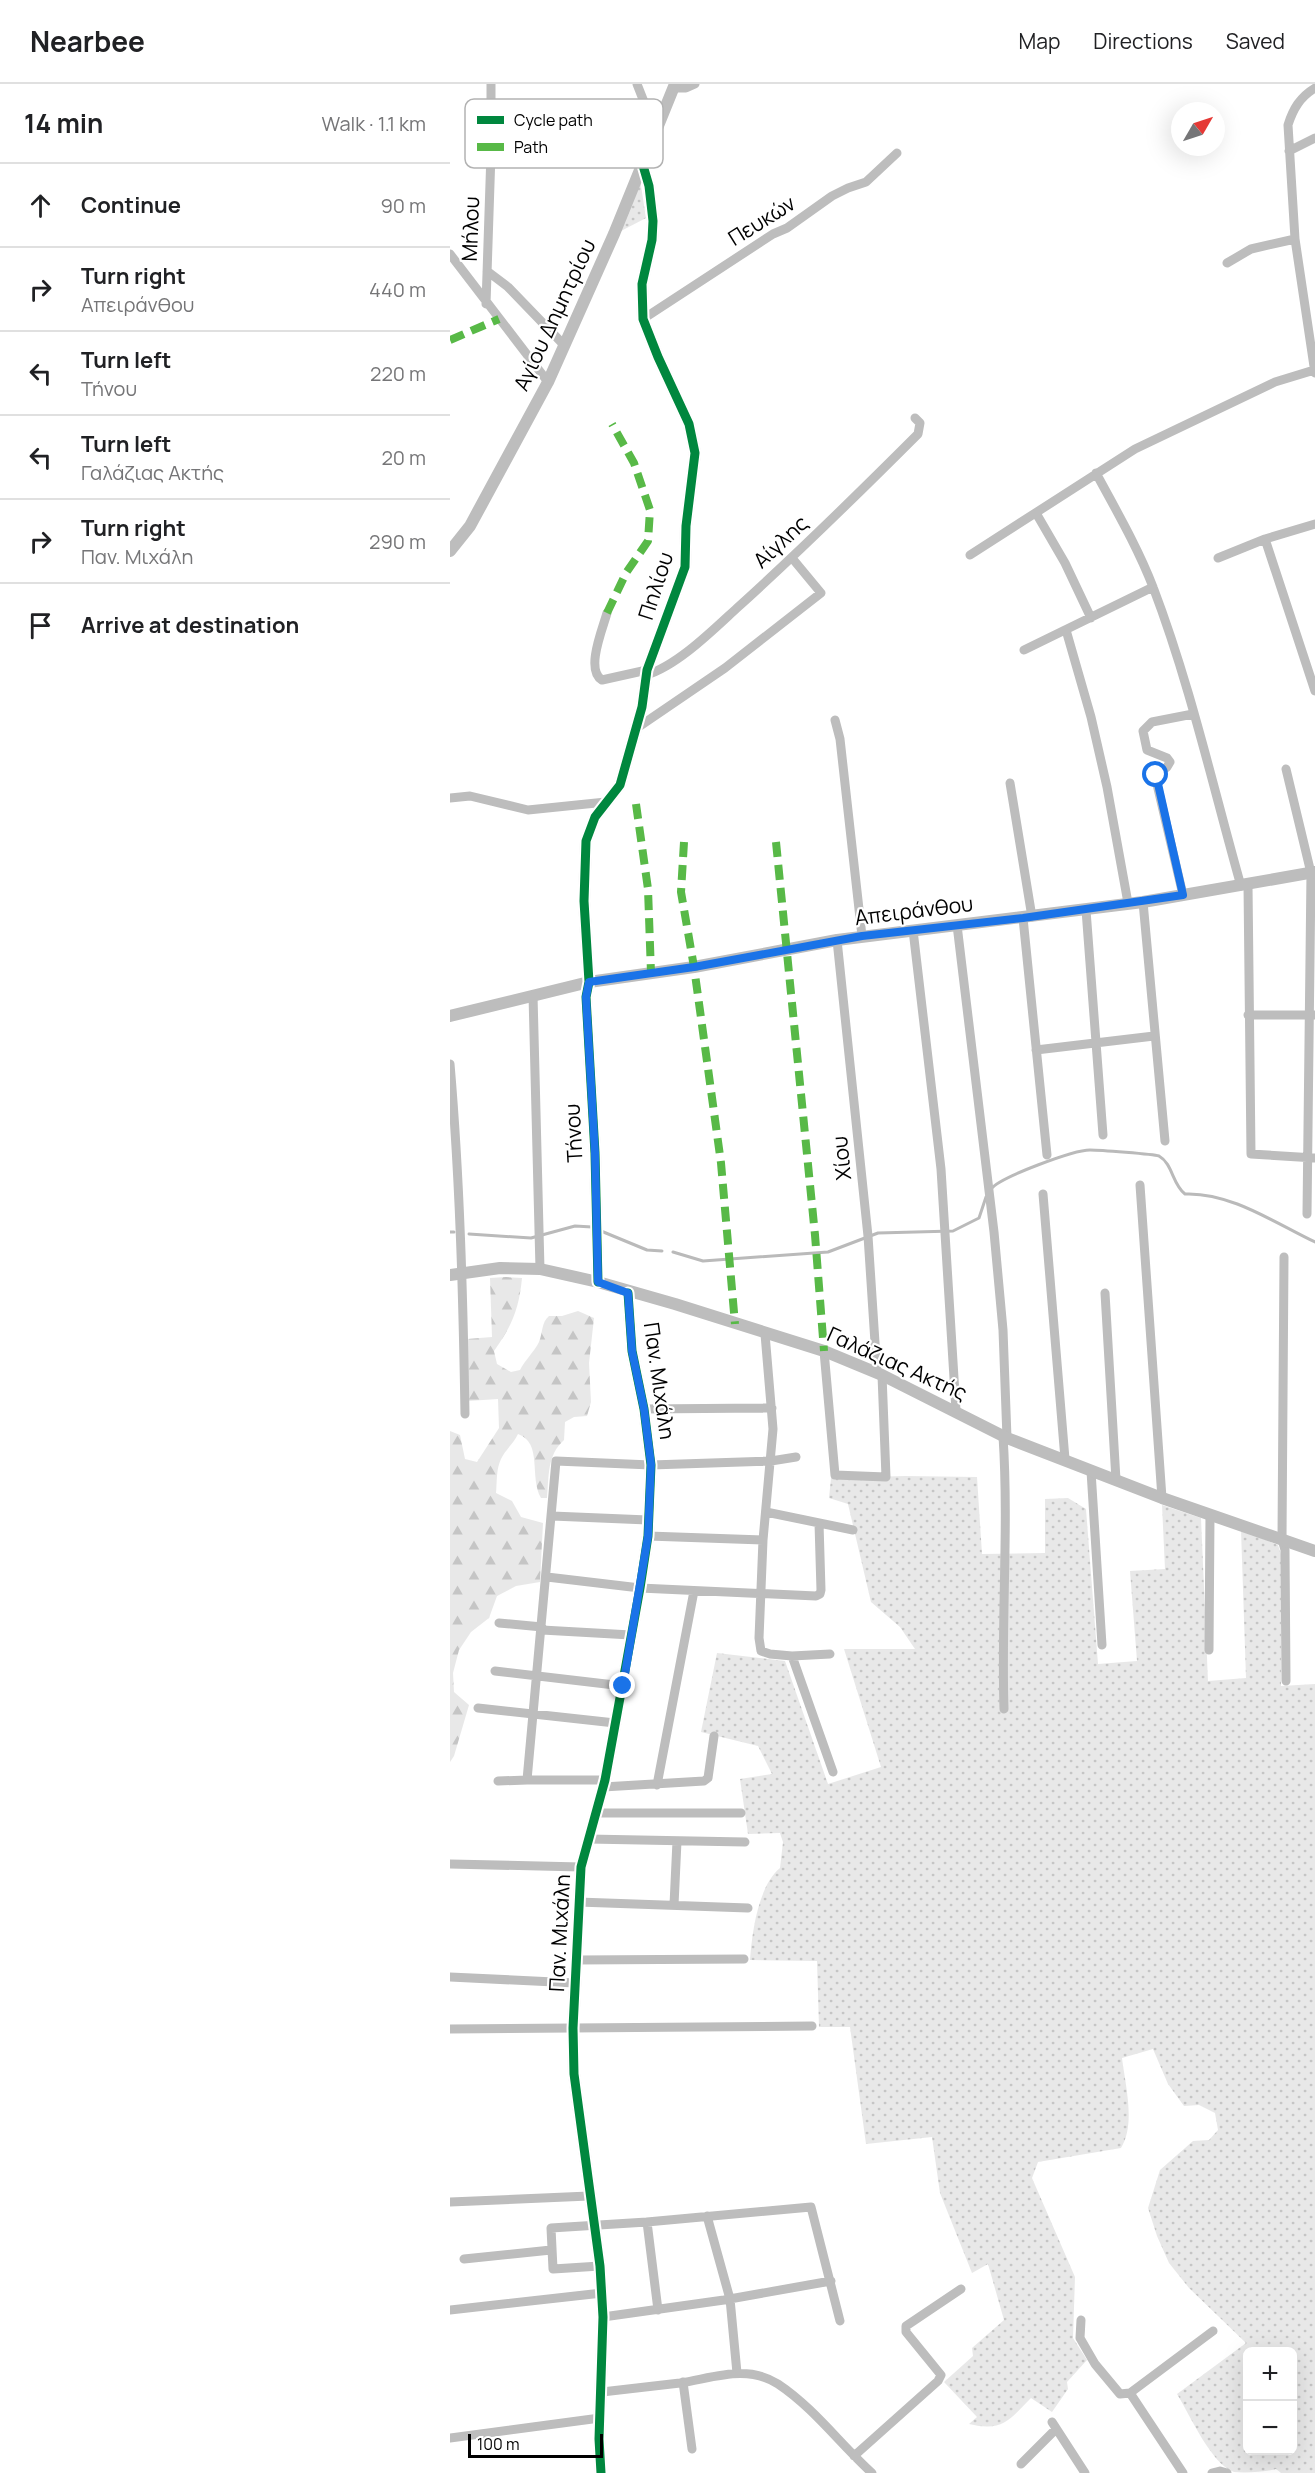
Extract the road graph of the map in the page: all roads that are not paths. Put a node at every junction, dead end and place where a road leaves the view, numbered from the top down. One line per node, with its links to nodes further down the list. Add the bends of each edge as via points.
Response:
1 (637, 84): 5 (street)
2 (695, 84): 3 (street, via 686,88)
3 (674, 86): 6 (street, Αγίου Δημητρίου)
4 (1315, 88): 8 (street, via 1292,111)
5 (643, 99)
6 (663, 114)
7 (1315, 138): 8 (street)
8 (1289, 151): 13 (street)
9 (897, 153): 18 (street, Πευκών, via 866,182 832,196)
10 (490, 168): 16 (street, Μήλου)
11 (640, 168): 19 (street, Αγίου Δημητρίου)
12 (644, 168): 18 (street, Πηλίου, via 653,221 642,284)
13 (1295, 239): 15 (street, via 1251,249); 20 (street)
14 (450, 254): 17 (street)
15 (1227, 263)
16 (487, 271): 17 (street, Μήλου); 19 (street, via 508,287)
17 (486, 304): 21 (street)
18 (643, 319): 36 (street, Πηλίου, via 689,424 695,453 685,567)
19 (564, 345): 21 (street, Αγίου Δημητρίου)
20 (1315, 372): 23 (street, via 1275,382 1135,449)
21 (548, 382): 27 (street, Αγίου Δημητρίου, via 470,526)
22 (915, 418): 29 (street, Αίγλης, via 920,423 918,434)
23 (1096, 473): 24 (street); 31 (street)
24 (1036, 513): 28 (street); 33 (street)
25 (1315, 524): 26 (street)
26 (1265, 539): 30 (street); 37 (street)
27 (450, 551)
28 (970, 555)
29 (792, 558): 36 (street, Αίγλης, via 691,647 665,667); 40 (street, via 821,593 725,668)
30 (1218, 558)
31 (1153, 587): 33 (street); 38 (street)
32 (607, 613): 36 (street, Αίγλης, via 595,654 594,671 598,677 602,680)
33 (1091, 618): 34 (street)
34 (1066, 630): 35 (street); 49 (street, via 1091,717)
35 (1024, 650)
36 (647, 673): 40 (street, Πηλίου)
37 (1315, 692)
38 (1193, 714): 46 (street); 47 (street, via 1152,722 1143,731 1148,750 1170,762 1156,775 1156,780)
39 (835, 720): 54 (street)
40 (637, 728): 44 (street, Πηλίου, via 620,785)
41 (1286, 769): 45 (street)
42 (1010, 783): 51 (street)
43 (450, 798): 44 (street, via 470,796 528,810)
44 (606, 802): 56 (street, Πηλίου, via 591,822 585,841)
45 (1313, 872): 46 (street, Απειράνθου); 59 (street)
46 (1245, 885): 47 (street, Απειράνθου); 58 (street)
47 (1183, 895): 48 (street, Απειράνθου)
48 (1143, 902): 49 (street, Απειράνθου); 61 (street)
49 (1128, 903): 50 (street, Απειράνθου)
50 (1086, 910): 51 (street, Απειράνθου); 62 (street)
51 (1027, 918): 52 (street, Απειράνθου); 63 (street)
52 (957, 926): 53 (street, Απειράνθου); 85 (street, via 994,1232 1003,1330)
53 (913, 930): 54 (street, Απειράνθου); 83 (street, via 940,1170)
54 (862, 936): 55 (street, Απειράνθου)
55 (837, 940): 56 (street, Απειράνθου); 80 (street, Χίου)
56 (589, 982): 57 (street, Απειράνθου); 75 (street, Τήνου, via 586,997)
57 (533, 995): 60 (street, Απειράνθου); 73 (street)
58 (1248, 1015): 59 (street); 68 (street, via 1251,1154)
59 (1312, 1015): 68 (street)
60 (450, 1016)
61 (1154, 1036): 62 (street); 66 (street)
62 (1095, 1044): 63 (street); 65 (street)
63 (1036, 1050): 67 (street)
64 (450, 1064): 74 (street, via 457,1149)
65 (1103, 1135)
66 (1165, 1141)
67 (1047, 1155)
68 (1312, 1158): 71 (street)
69 (1140, 1185): 92 (street)
70 (1042, 1194): 87 (street)
71 (1307, 1214)
72 (1284, 1257): 100 (street)
73 (540, 1269): 74 (street, Γαλάζιας Ακτής, via 500,1268); 75 (street, Γαλάζιας Ακτής)
74 (456, 1274): 84 (street)
75 (598, 1282): 76 (street, Γαλάζιας Ακτής)
76 (628, 1293): 78 (street, Γαλάζιας Ακτής); 82 (street, Παν. Μιχάλη, via 632,1351)
77 (1105, 1293): 91 (street)
78 (765, 1334): 79 (street, Γαλάζιας Ακτής); 81 (street)
79 (824, 1351): 80 (street, Γαλάζιας Ακτής); 80 (street, Χίου, via 834,1475 886,1477)
80 (880, 1374): 83 (street, Γαλάζιας Ακτής)
81 (772, 1408): 82 (street); 88 (street)
82 (644, 1409): 89 (street, Παν. Μιχάλη)
83 (956, 1410): 85 (street, Γαλάζιας Ακτής)
84 (465, 1414)
85 (1005, 1437): 87 (street, Γαλάζιας Ακτής); 119 (street)
86 (796, 1457): 88 (street)
87 (1065, 1459): 90 (street, Γαλάζιας Ακτής)
88 (771, 1461): 89 (street); 93 (street)
89 (651, 1464): 95 (street, via 556,1461); 96 (street, Παν. Μιχάλη)
90 (1091, 1471): 91 (street, Γαλάζιας Ακτής); 110 (street)
91 (1116, 1480): 92 (street, Γαλάζιας Ακτής)
92 (1162, 1498): 94 (street, Γαλάζιας Ακτής)
93 (766, 1512): 97 (street); 101 (street)
94 (1210, 1515): 100 (street, Γαλάζιας Ακτής); 111 (street)
95 (552, 1516): 96 (street); 103 (street)
96 (648, 1520): 99 (street, Παν. Μιχάλη)
97 (819, 1523): 98 (street); 106 (street, via 820,1594)
98 (853, 1530)
99 (648, 1536): 101 (street); 104 (street, Παν. Μιχάλη)
100 (1282, 1539): 102 (street, Γαλάζιας Ακτής); 116 (street, via 1286,1550)
101 (763, 1540): 106 (street)
102 (1315, 1551)
103 (547, 1577): 104 (street); 108 (street)
104 (640, 1588): 105 (street); 109 (street, Παν. Μιχάλη)
105 (694, 1591): 106 (street); 127 (street)
106 (761, 1594): 113 (street, via 761,1651)
107 (499, 1623): 108 (street)
108 (542, 1628): 109 (street); 115 (street)
109 (631, 1635): 117 (street, Παν. Μιχάλη)
110 (1102, 1645)
111 (1209, 1650)
112 (830, 1654): 113 (street)
113 (792, 1656): 123 (street)
114 (495, 1671): 115 (street)
115 (536, 1675): 117 (street); 120 (street)
116 (1286, 1681)
117 (623, 1686): 121 (street, Παν. Μιχάλη)
118 (478, 1708): 120 (street)
119 (1004, 1709)
120 (534, 1714): 121 (street); 124 (street)
121 (615, 1724): 126 (street, Παν. Μιχάλη)
122 (714, 1737): 127 (street, via 708,1778)
123 (833, 1772)
124 (527, 1779): 125 (street); 126 (street)
125 (498, 1781)
126 (604, 1784): 127 (street); 128 (street, Παν. Μιχάλη)
127 (657, 1785)
128 (596, 1813): 129 (street); 130 (street, Παν. Μιχάλη)
129 (741, 1813)
130 (588, 1839): 131 (street); 134 (street, Παν. Μιχάλη)
131 (677, 1841): 132 (street); 136 (street)
132 (745, 1842)
133 (450, 1864): 134 (street)
134 (581, 1867): 135 (street, Παν. Μιχάλη)
135 (578, 1902): 136 (street); 139 (street, Παν. Μιχάλη)
136 (674, 1905): 137 (street)
137 (748, 1908)
138 (744, 1959): 139 (street)
139 (576, 1960): 141 (street, Παν. Μιχάλη)
140 (450, 1977): 141 (street)
141 (575, 1983): 143 (street, Παν. Μιχάλη)
142 (812, 2026): 143 (street)
143 (573, 2028): 144 (street); 145 (street, Παν. Μιχάλη, via 574,2074)
144 (450, 2029)
145 (590, 2196): 146 (street); 149 (street, Παν. Μιχάλη)
146 (450, 2202)
147 (707, 2216): 148 (street); 153 (street, via 811,2207); 156 (street)
148 (647, 2222): 149 (street); 158 (street)
149 (595, 2224): 150 (street, via 551,2228); 152 (street, Παν. Μιχάλη)
150 (551, 2250): 151 (street); 152 (street, via 553,2269)
151 (464, 2259)
152 (600, 2265): 155 (street, Παν. Μιχάλη)
153 (831, 2281): 156 (street); 161 (street)
154 (961, 2289): 170 (street, via 906,2326 906,2332 941,2375 938,2381)
155 (602, 2293): 157 (street); 159 (street, Παν. Μιχάλη)
156 (730, 2299): 158 (street); 163 (street)
157 (450, 2310)
158 (658, 2310): 159 (street)
159 (603, 2317): 165 (street, Παν. Μιχάλη)
160 (1081, 2320): 166 (street, via 1080,2338 1095,2364 1120,2394)
161 (840, 2321)
162 (1213, 2331): 166 (street)
163 (737, 2373): 164 (street); 170 (street, via 760,2375 778,2384)
164 (683, 2382): 165 (street); 169 (street)
165 (602, 2392): 167 (street, Παν. Μιχάλη)
166 (1130, 2393): 175 (street)
167 (600, 2418): 168 (street); 172 (street, Παν. Μιχάλη)
168 (450, 2438)
169 (692, 2448)
170 (854, 2456): 173 (street)
171 (1021, 2464): 174 (street, via 1054,2426)
172 (601, 2473)
173 (872, 2473)
174 (1085, 2473)
175 (1182, 2473)
176 (1212, 2473): 177 (street)
177 (1227, 2473)

